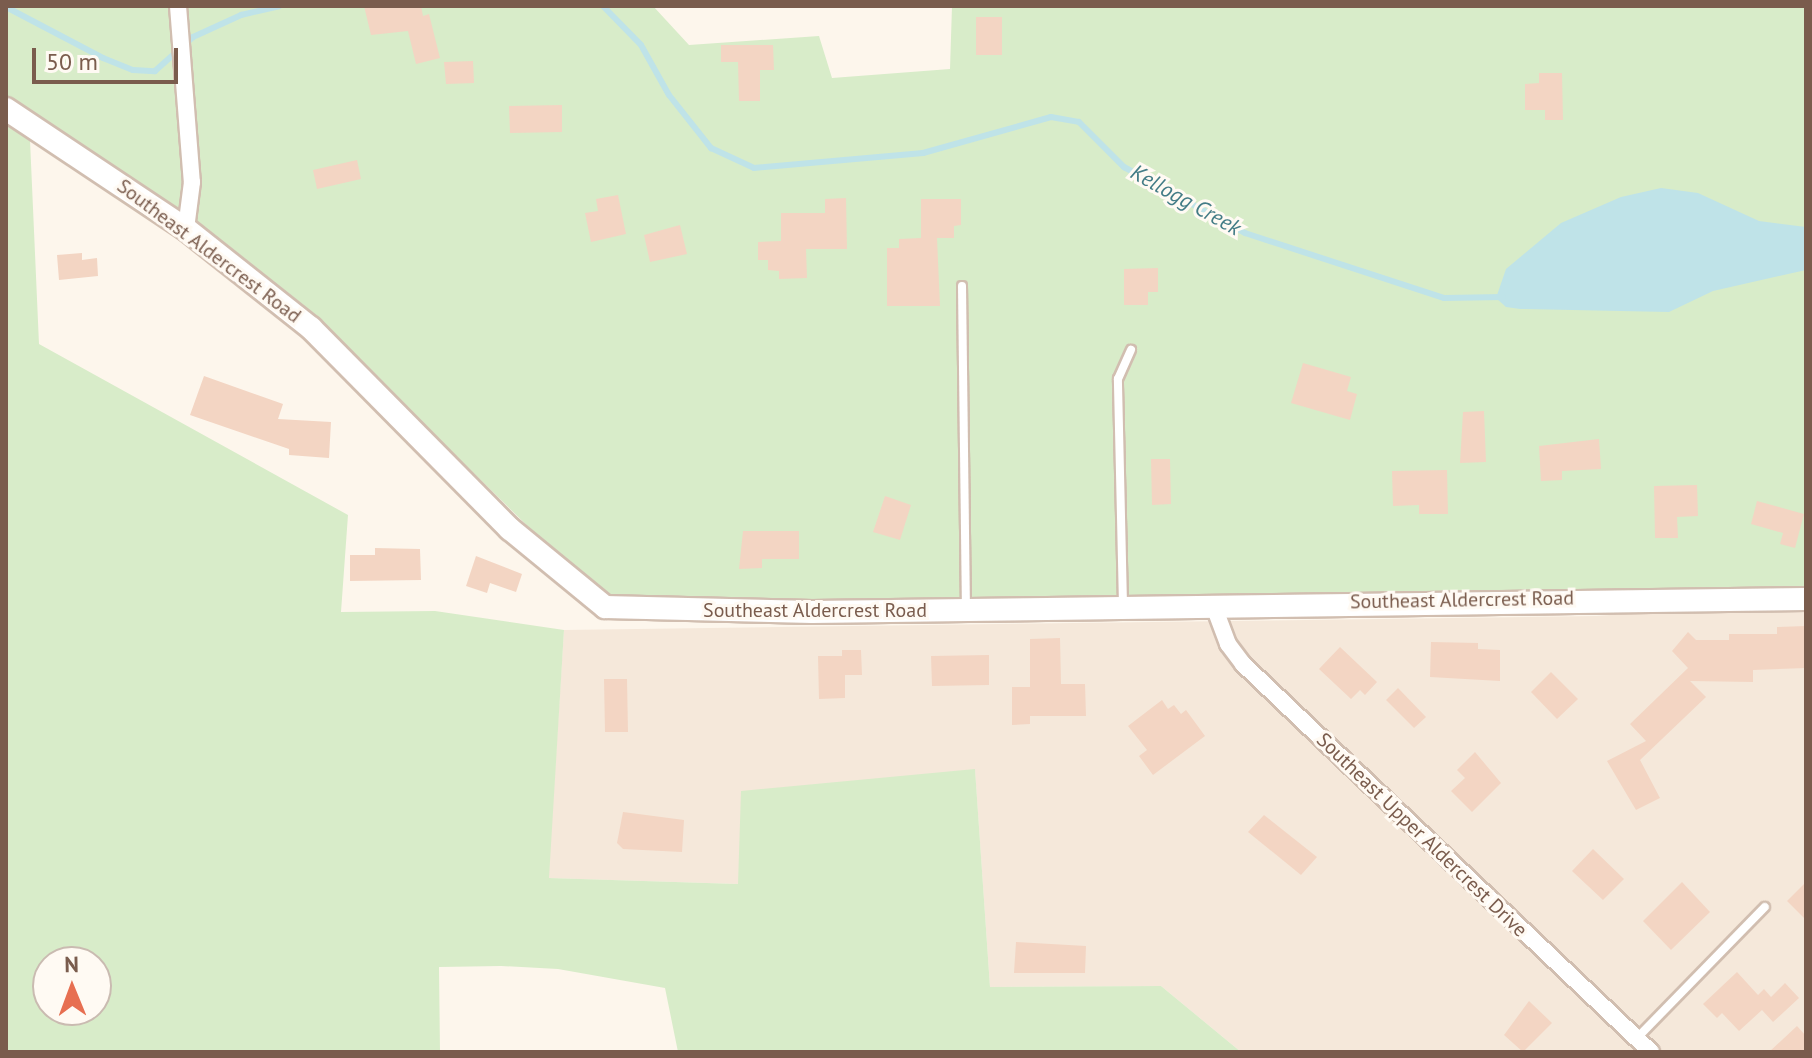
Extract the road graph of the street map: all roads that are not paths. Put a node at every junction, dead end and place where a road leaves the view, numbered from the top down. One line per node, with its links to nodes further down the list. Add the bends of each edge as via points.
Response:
1 (178, 6): 3 (street, via 192,182)
2 (6, 109): 3 (street, Southeast Aldercrest Road)
3 (186, 229): 9 (street, Southeast Aldercrest Road, via 311,328 510,529 605,607 697,612)
4 (962, 286): 9 (lane)
5 (1131, 350): 8 (lane, via 1118,379)
6 (1806, 599): 7 (street, Southeast Aldercrest Road)
7 (1213, 604): 8 (street, Southeast Aldercrest Road); 11 (street, Southeast Upper Aldercrest Drive, via 1228,644 1243,664)
8 (1123, 606): 9 (street, Southeast Aldercrest Road)
9 (966, 609)
10 (1765, 907): 11 (lane)
11 (1637, 1039): 12 (street, Southeast Upper Aldercrest Drive)
12 (1651, 1052)

